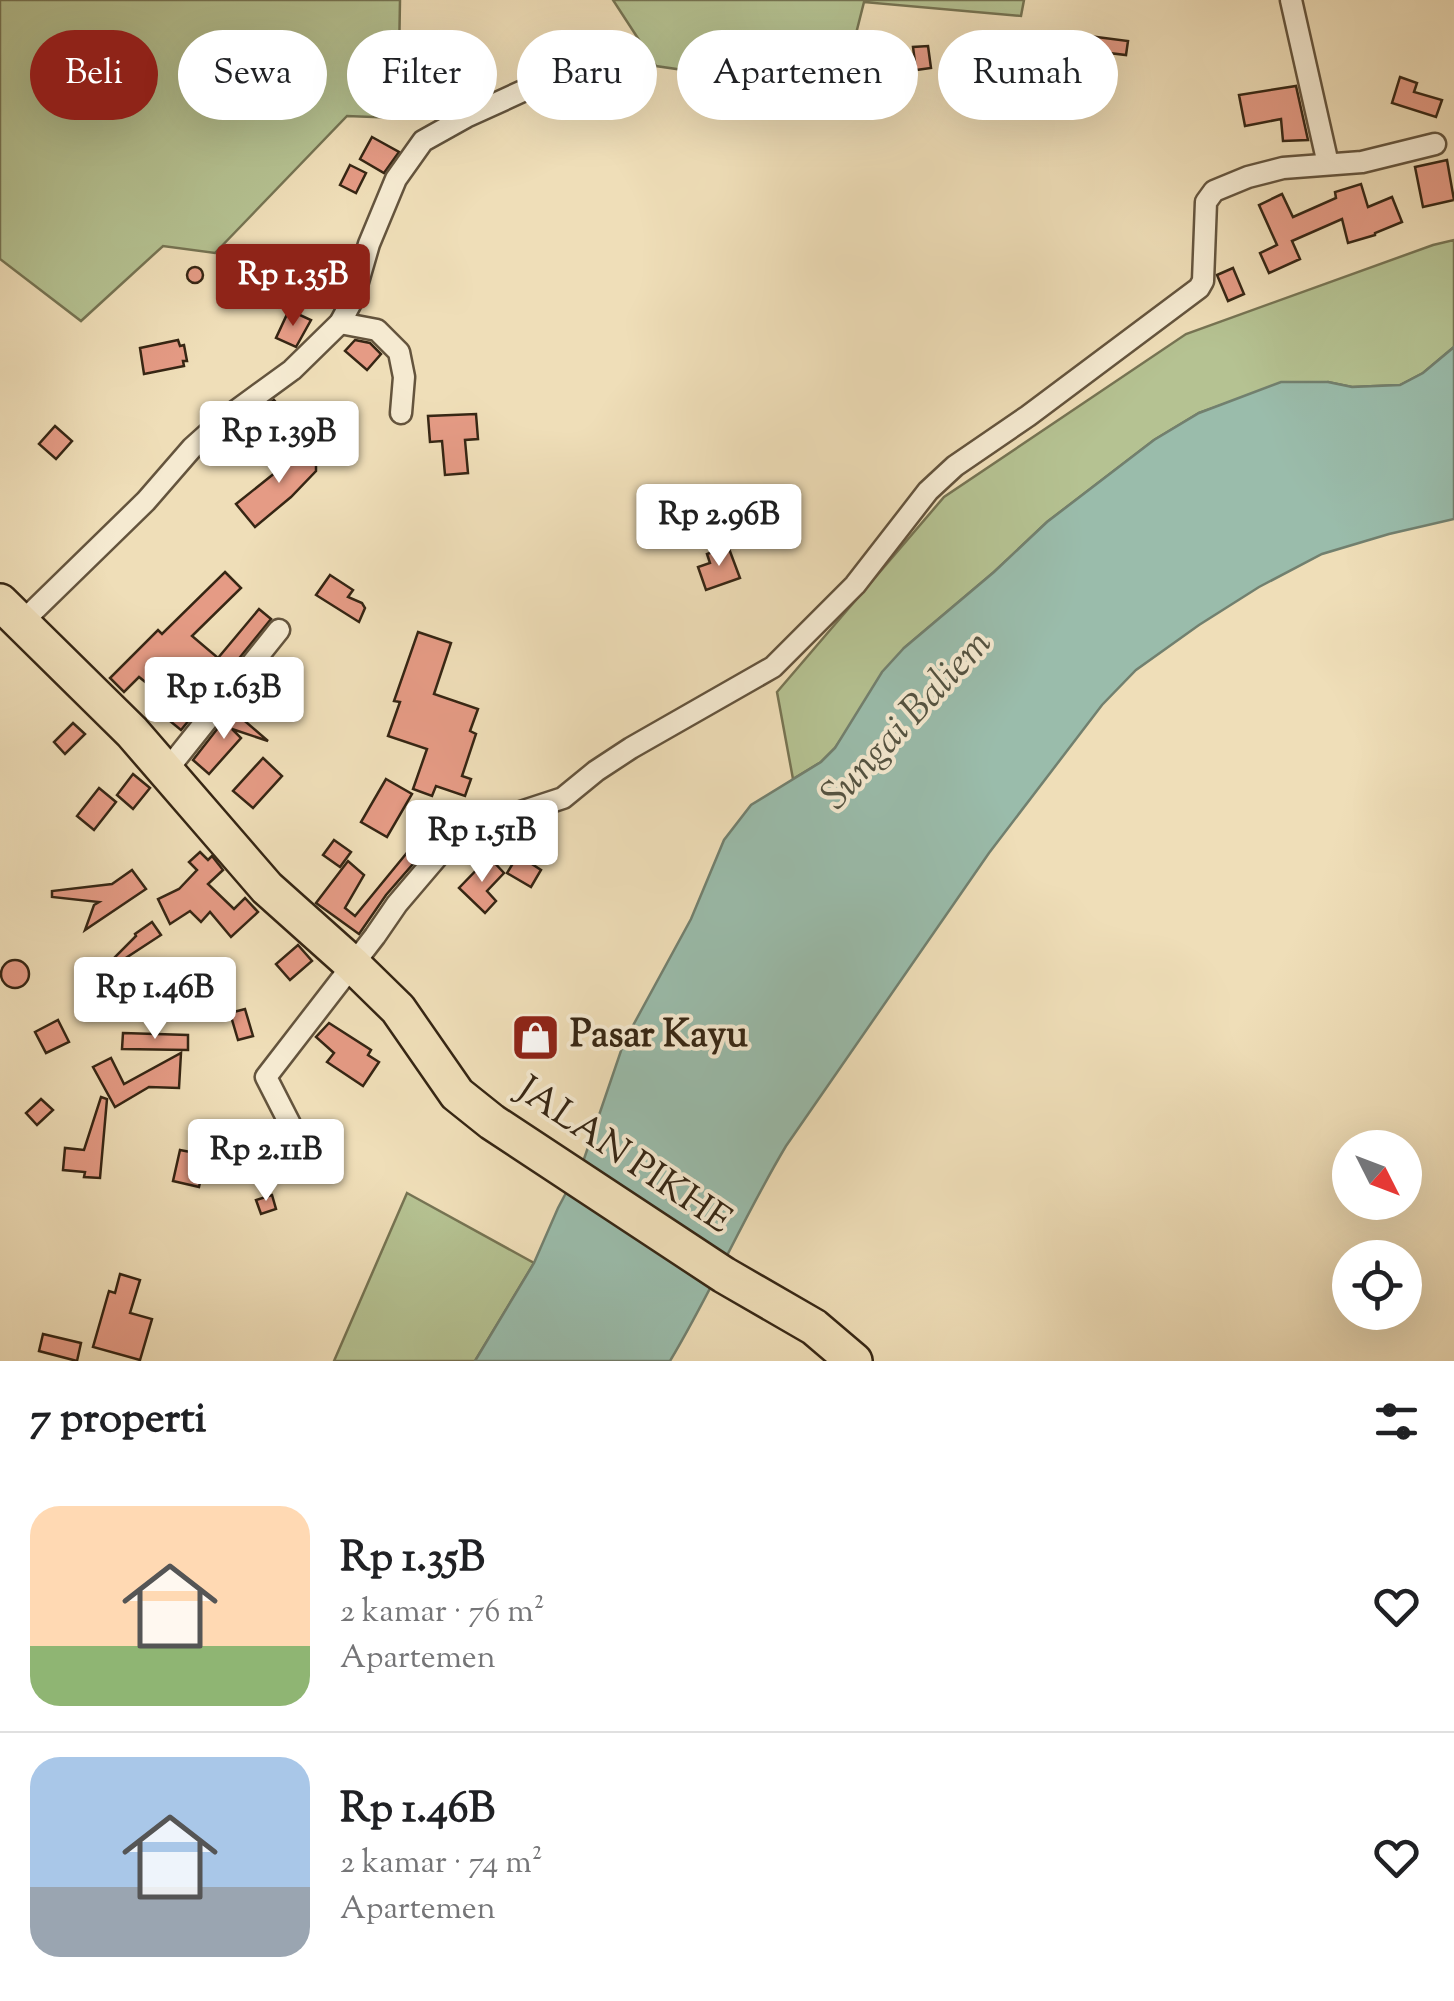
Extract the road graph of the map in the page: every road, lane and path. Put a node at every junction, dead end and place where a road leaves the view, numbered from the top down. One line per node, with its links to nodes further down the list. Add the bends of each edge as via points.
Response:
1 (1291, 0): 4 (street)
2 (517, 94): 5 (street, via 423,140 396,180)
3 (1435, 144): 4 (street)
4 (1328, 164): 10 (street, via 1283,168 1214,191 1206,202 1203,281 1190,297 955,466 854,585 773,667 631,748 564,798 490,822 443,850)
5 (340, 323): 6 (street, via 377,330 399,352); 7 (street, via 192,448 146,501)
6 (401, 412)
7 (11, 613): 9 (highway, JALAN PIKHE)
8 (280, 630): 9 (street)
9 (166, 770): 10 (highway, JALAN PIKHE, via 267,888)
10 (352, 964): 11 (street, via 266,1076 290,1124); 12 (highway, JALAN PIKHE, via 398,1009 457,1094 492,1122 814,1327)
11 (265, 1176)
12 (854, 1361)

